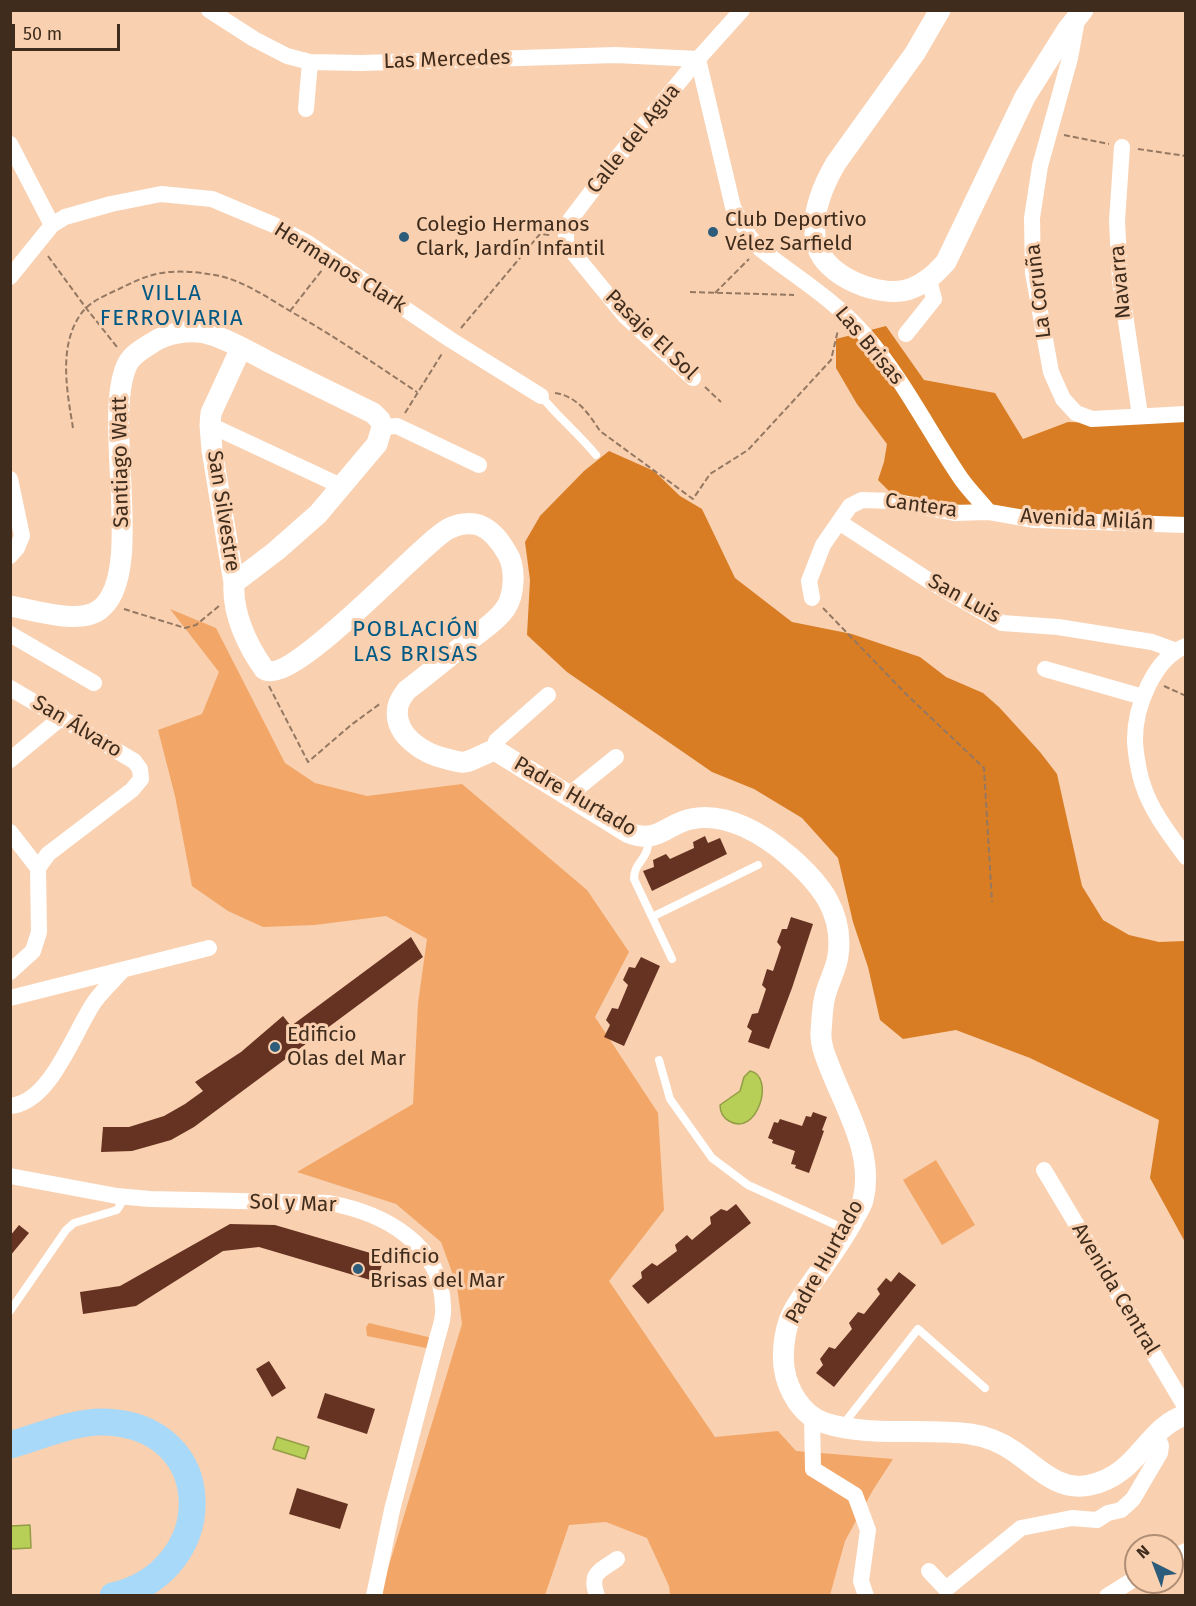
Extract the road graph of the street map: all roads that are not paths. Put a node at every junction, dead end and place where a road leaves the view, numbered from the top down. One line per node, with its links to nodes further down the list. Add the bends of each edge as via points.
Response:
1 (209, 10): 6 (street, Las Mercedes, via 287,56)
2 (742, 10): 5 (street, Calle del Agua)
3 (940, 10): 13 (street, via 915,53 825,182 815,236 818,249 831,266 855,284 908,290)
4 (1078, 14): 13 (street, via 1025,97 946,262); 19 (street, La Coruña, via 1041,166 1032,218 1032,273 1051,372 1063,399 1076,413 1092,419)
5 (698, 59): 6 (street, Las Mercedes, via 616,55); 11 (street, Calle del Agua, via 570,220); 26 (street, Las Brisas, via 733,207 749,236 759,248 845,313 886,361 963,482)
6 (310, 62): 7 (street)
7 (306, 109)
8 (10, 144): 10 (street)
9 (1122, 147): 19 (street, Navarra, via 1117,221 1120,280)
10 (52, 225): 12 (street); 17 (street, Hermanos Clark, via 65,217 161,194 212,200 239,209 331,258)
11 (564, 236): 16 (street, Pasaje El Sol, via 566,244 625,316)
12 (10, 277)
13 (929, 280): 14 (street, via 934,299)
14 (906, 334)
15 (241, 348): 20 (street, San Silvestre, via 211,413); 21 (street, via 373,413); 32 (street, Santiago Watt, via 205,333 183,332 158,339 129,361 120,383 123,518 116,586 99,610 80,616)
16 (693, 378)
17 (541, 396): 22 (lane)
18 (1185, 414): 19 (street, La Coruña)
19 (1140, 415)
20 (210, 425): 25 (street); 30 (street, San Silvestre)
21 (390, 426): 23 (street); 25 (street)
22 (596, 455)
23 (479, 465)
24 (10, 479): 29 (street, via 22,536)
25 (341, 486): 30 (street, via 318,514)
26 (989, 512): 27 (street, Cantera, via 954,513 893,501 862,500 850,506); 28 (street, Avenida Milán, via 1035,520)
27 (839, 522): 31 (street, Cantera, via 823,545 809,581); 34 (street, San Luis, via 1002,623 1070,629)
28 (1185, 525)
29 (10, 556)
30 (234, 589): 40 (street, San Silvestre, via 235,605 248,642 268,672 275,671 363,606 447,529 461,523 479,525 497,536 511,558 513,586 506,608 407,690)
31 (812, 598)
32 (10, 606)
33 (10, 634): 36 (street)
34 (1180, 648): 39 (street, via 1150,680)
35 (1045, 669): 39 (street)
36 (94, 682)
37 (10, 688): 41 (street, San Álvaro)
38 (548, 695): 42 (street, via 495,741)
39 (1143, 697): 48 (street, via 1135,739 1143,785 1165,829)
40 (398, 704): 42 (street, Padre Hurtado, via 399,725 419,748 434,756 463,763)
41 (62, 717): 44 (street); 50 (street, San Álvaro, via 134,761 141,779 48,854)
42 (495, 750): 45 (street, Padre Hurtado)
43 (616, 757): 45 (street)
44 (10, 760)
45 (569, 795): 47 (street, Padre Hurtado, via 629,833)
46 (10, 832): 50 (street)
47 (648, 837): 51 (lane, via 649,848 634,871 634,879); 64 (street, Padre Hurtado, via 692,818 742,826 791,858 835,911 840,933 838,958 824,998 821,1042 862,1147 866,1176 862,1202)
48 (1185, 857)
49 (758, 864): 51 (lane)
50 (38, 868): 55 (street, via 39,932 33,951)
51 (652, 917): 53 (lane)
52 (209, 948): 54 (street)
53 (672, 959)
54 (123, 970): 56 (street); 58 (street)
55 (10, 972)
56 (83, 978): 57 (street); 58 (street)
57 (10, 998)
58 (95, 1001): 60 (street, via 44,1088 19,1106)
59 (659, 1060): 64 (lane, via 670,1099 712,1158 748,1185)
60 (10, 1106)
61 (1044, 1170): 67 (street, Avenida Central)
62 (10, 1176): 63 (street, Sol y Mar)
63 (125, 1197): 65 (lane, via 117,1210 66,1230); 77 (street, Sol y Mar, via 329,1203 356,1208 393,1225 414,1241 433,1267 439,1280 441,1322)
64 (847, 1231): 69 (street, Padre Hurtado, via 794,1311 786,1332 786,1377 796,1399)
65 (10, 1311)
66 (985, 1388): 70 (lane, via 918,1329)
67 (1185, 1408)
68 (1185, 1415): 71 (street, via 1173,1419)
69 (812, 1416): 70 (street); 79 (street, via 813,1469 855,1495 868,1530 861,1581)
70 (842, 1427): 71 (street, via 972,1434 1013,1450 1052,1480 1088,1486 1124,1470)
71 (1157, 1434): 74 (street, via 1160,1453 1133,1500 1121,1510 1097,1520 1072,1518 1021,1528 946,1589)
72 (10, 1445): 76 (main road, via 80,1423 103,1421 147,1431 179,1457 192,1489 189,1530 168,1564 150,1581)
73 (617, 1559): 78 (street, via 596,1575 593,1581)
74 (929, 1571)
75 (1124, 1585): 80 (street)
76 (113, 1596)
77 (374, 1596)
78 (597, 1596)
79 (866, 1596)
80 (1107, 1596)

